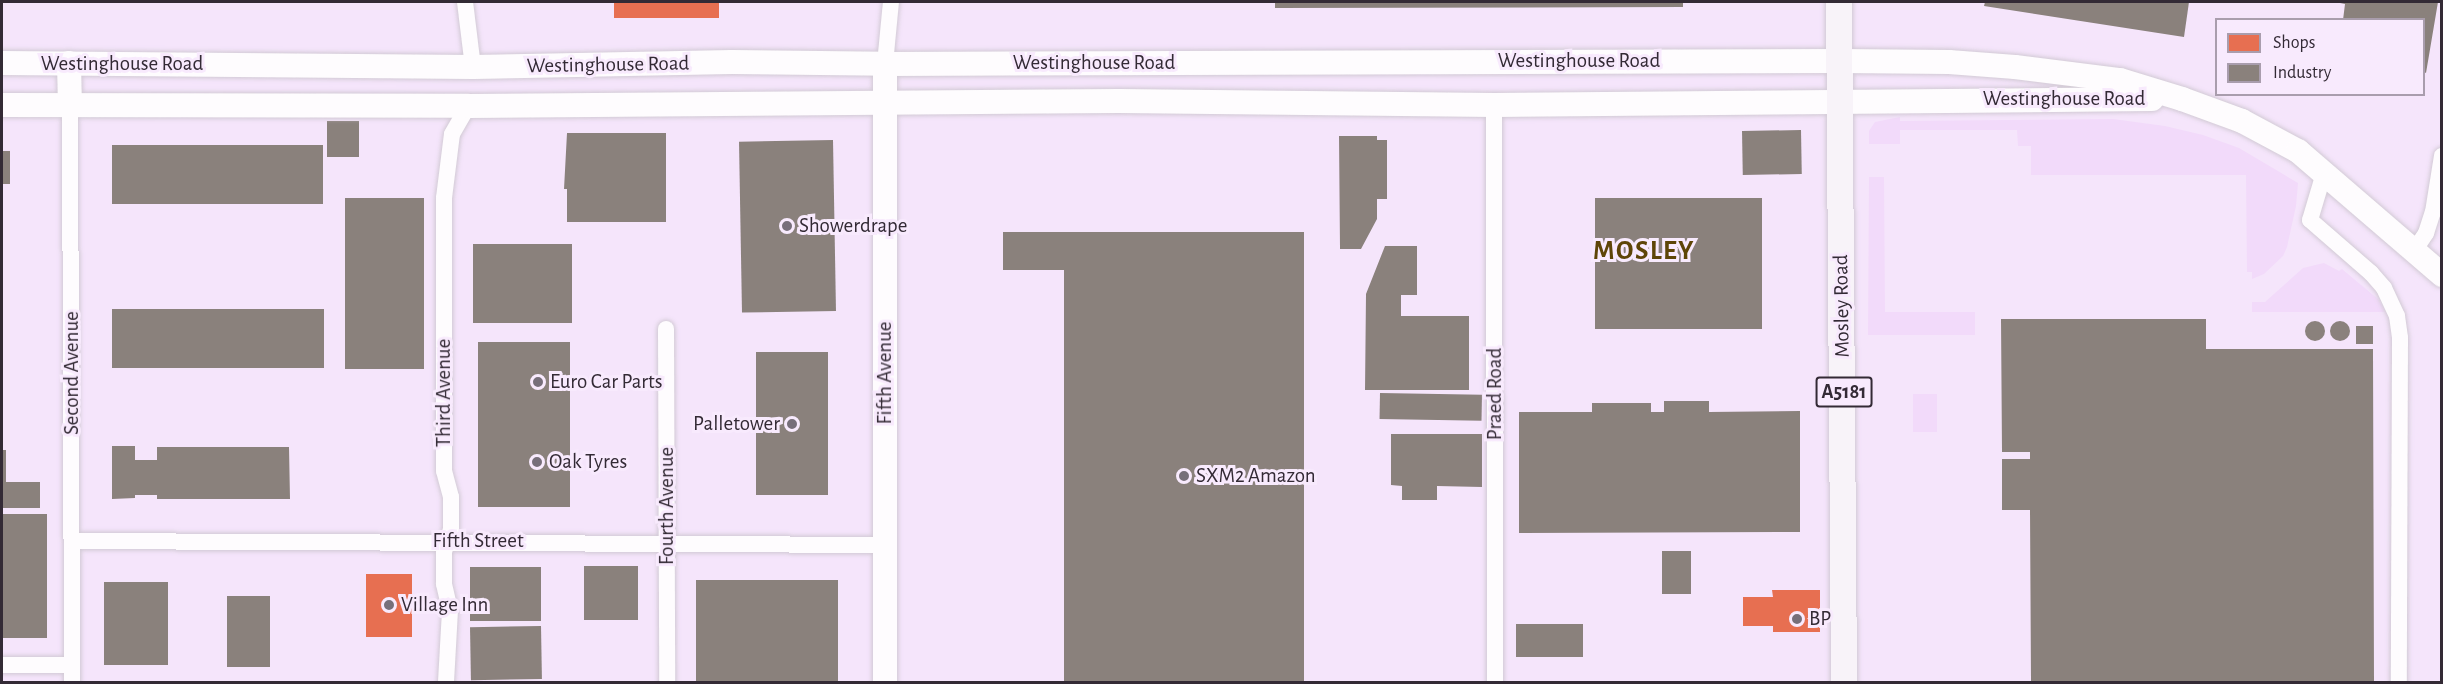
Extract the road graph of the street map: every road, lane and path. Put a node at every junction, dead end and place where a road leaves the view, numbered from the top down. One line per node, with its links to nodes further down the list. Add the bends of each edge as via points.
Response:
1 (465, 2): 10 (street)
2 (891, 2): 9 (street)
3 (1839, 2): 4 (main road, Mosley Road / A5181)
4 (1840, 61): 8 (street, Westinghouse Road); 11 (street, Westinghouse Road, via 2015,67 2120,80); 12 (main road, Mosley Road / A5181)
5 (2, 63): 6 (street, Westinghouse Road)
6 (69, 63): 10 (street, Westinghouse Road); 18 (street, Second Avenue)
7 (1117, 63): 8 (street, Westinghouse Road); 9 (street, Westinghouse Road); 14 (street)
8 (1229, 63): 15 (street)
9 (885, 64): 10 (street, Westinghouse Road, via 732,62); 13 (street, Fifth Avenue)
10 (473, 67): 19 (street)
11 (2182, 99): 12 (street, Westinghouse Road); 21 (street, Westinghouse Road, via 2242,121 2298,151)
12 (1840, 100): 17 (street, Westinghouse Road); 36 (main road, Mosley Road / A5181)
13 (885, 101): 14 (street, Westinghouse Road); 19 (street, Westinghouse Road); 28 (street, Fifth Avenue)
14 (1119, 101): 15 (street, Westinghouse Road)
15 (1230, 101): 17 (street, Westinghouse Road)
16 (2, 105): 18 (street, Westinghouse Road)
17 (1494, 105): 35 (street, Praed Road)
18 (70, 106): 19 (street, Westinghouse Road); 25 (street, Second Avenue)
19 (468, 106): 26 (street, Third Avenue, via 452,134 444,198 444,471 451,497)
20 (2442, 156): 22 (street, via 2433,212)
21 (2324, 173): 22 (street, Westinghouse Road); 37 (street, via 2310,220 2371,273 2384,288 2397,316)
22 (2414, 251): 23 (street, Westinghouse Road)
23 (2442, 275)
24 (666, 329): 27 (street, Fourth Avenue)
25 (72, 541): 26 (street, Fifth Street); 30 (street, Second Avenue)
26 (447, 541): 27 (street, Fifth Street); 32 (street, Third Avenue, via 444,584 450,633)
27 (667, 542): 28 (street, Fifth Street); 33 (street, Fourth Avenue)
28 (884, 545): 34 (street, Fifth Avenue)
29 (2, 665): 30 (street)
30 (72, 665): 31 (street, Second Avenue)
31 (72, 682)
32 (446, 682)
33 (667, 682)
34 (885, 682)
35 (1495, 682)
36 (1844, 682)
37 (2398, 682)

